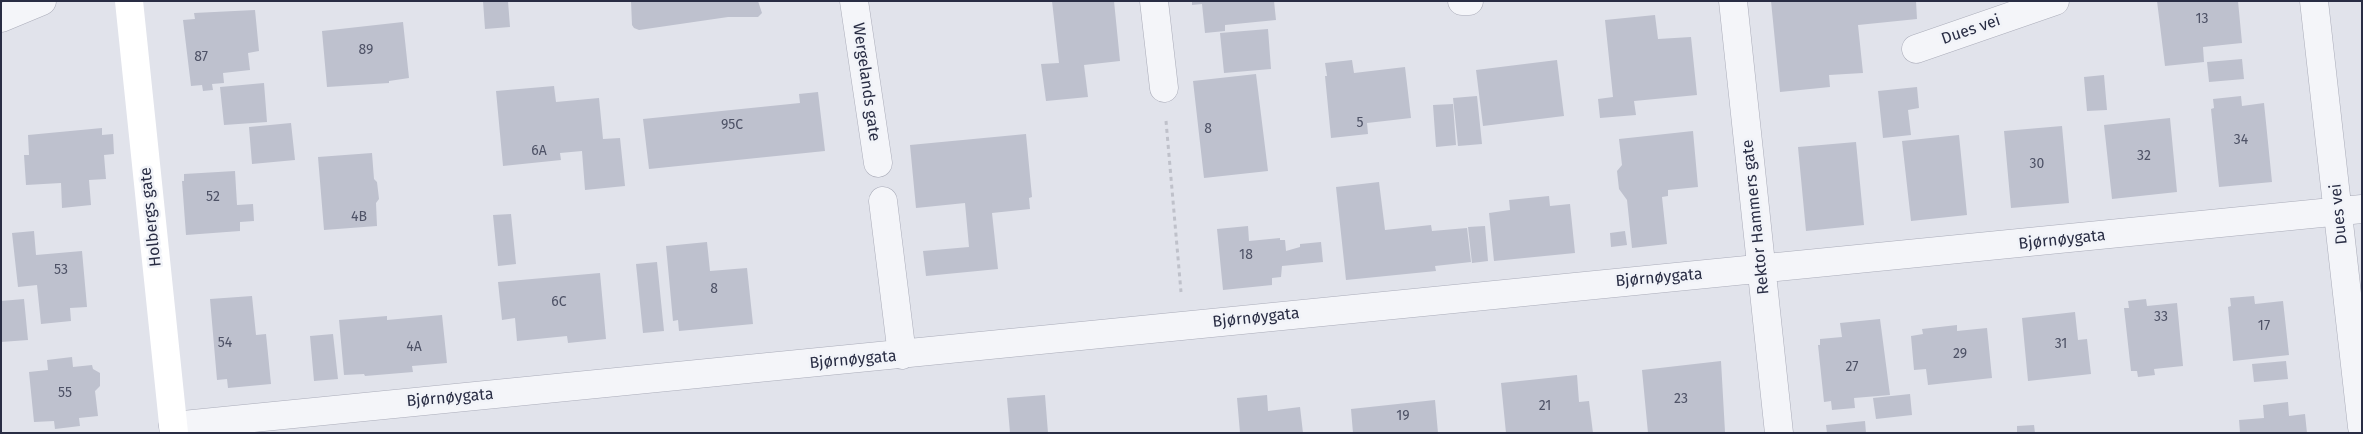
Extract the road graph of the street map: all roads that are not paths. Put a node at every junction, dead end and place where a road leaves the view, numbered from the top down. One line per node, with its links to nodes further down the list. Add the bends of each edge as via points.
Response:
1 (42, 1): 10 (street)
2 (129, 1): 19 (main road, Holbergs gate)
3 (854, 1): 13 (street, Wergelands gate)
4 (1154, 1): 12 (street)
5 (1462, 1): 6 (street)
6 (1469, 1)
7 (1733, 1): 16 (street, Rektor Hammers gate)
8 (2055, 1): 11 (street, Dues vei)
9 (2314, 1): 15 (street, Dues vei)
10 (1, 18)
11 (1916, 49)
12 (1164, 88)
13 (878, 163)
14 (883, 201): 17 (street)
15 (2350, 211): 16 (street, Bjørnøygata); 18 (street, Dues vei)
16 (1762, 268): 17 (street, Bjørnøygata); 20 (street, Rektor Hammers gate)
17 (902, 355): 19 (street, Bjørnøygata)
18 (2362, 426)
19 (173, 429)
20 (1779, 433)

